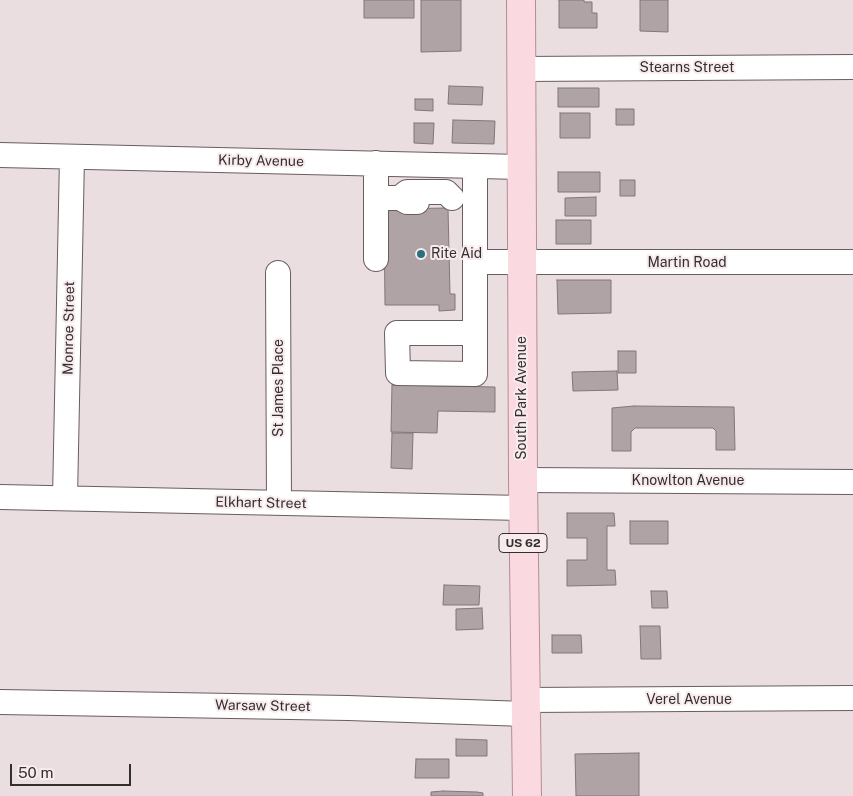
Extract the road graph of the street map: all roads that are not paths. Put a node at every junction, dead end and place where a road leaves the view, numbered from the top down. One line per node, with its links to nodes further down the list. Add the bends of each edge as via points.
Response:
1 (521, 0): 3 (main road, South Park Avenue / US 62)
2 (853, 67): 3 (street, Stearns Street)
3 (521, 69): 8 (main road, South Park Avenue / US 62)
4 (0, 156): 5 (street, Kirby Avenue)
5 (72, 157): 6 (street, Kirby Avenue); 20 (street, Monroe Street)
6 (376, 163): 7 (street, Kirby Avenue); 9 (street)
7 (475, 166): 8 (street, Kirby Avenue); 10 (street)
8 (522, 167): 14 (main road, South Park Avenue / US 62)
9 (376, 198): 10 (street); 11 (street)
10 (435, 200): 12 (street)
11 (376, 260)
12 (475, 262): 14 (street, Martin Road); 16 (street)
13 (853, 262): 14 (street, Martin Road)
14 (522, 263): 17 (main road, South Park Avenue / US 62)
15 (278, 273): 21 (street, St James Place)
16 (475, 333)
17 (522, 480): 18 (street, Knowlton Avenue); 22 (main road, South Park Avenue / US 62)
18 (853, 482)
19 (0, 496): 20 (street, Elkhart Street)
20 (65, 498): 21 (street, Elkhart Street)
21 (279, 503): 22 (street, Elkhart Street)
22 (523, 508): 25 (main road, South Park Avenue / US 62)
23 (853, 698): 25 (street, Verel Avenue)
24 (0, 702): 25 (street, Warsaw Street, via 348,708)
25 (526, 707): 26 (main road, South Park Avenue / US 62)
26 (527, 796)

